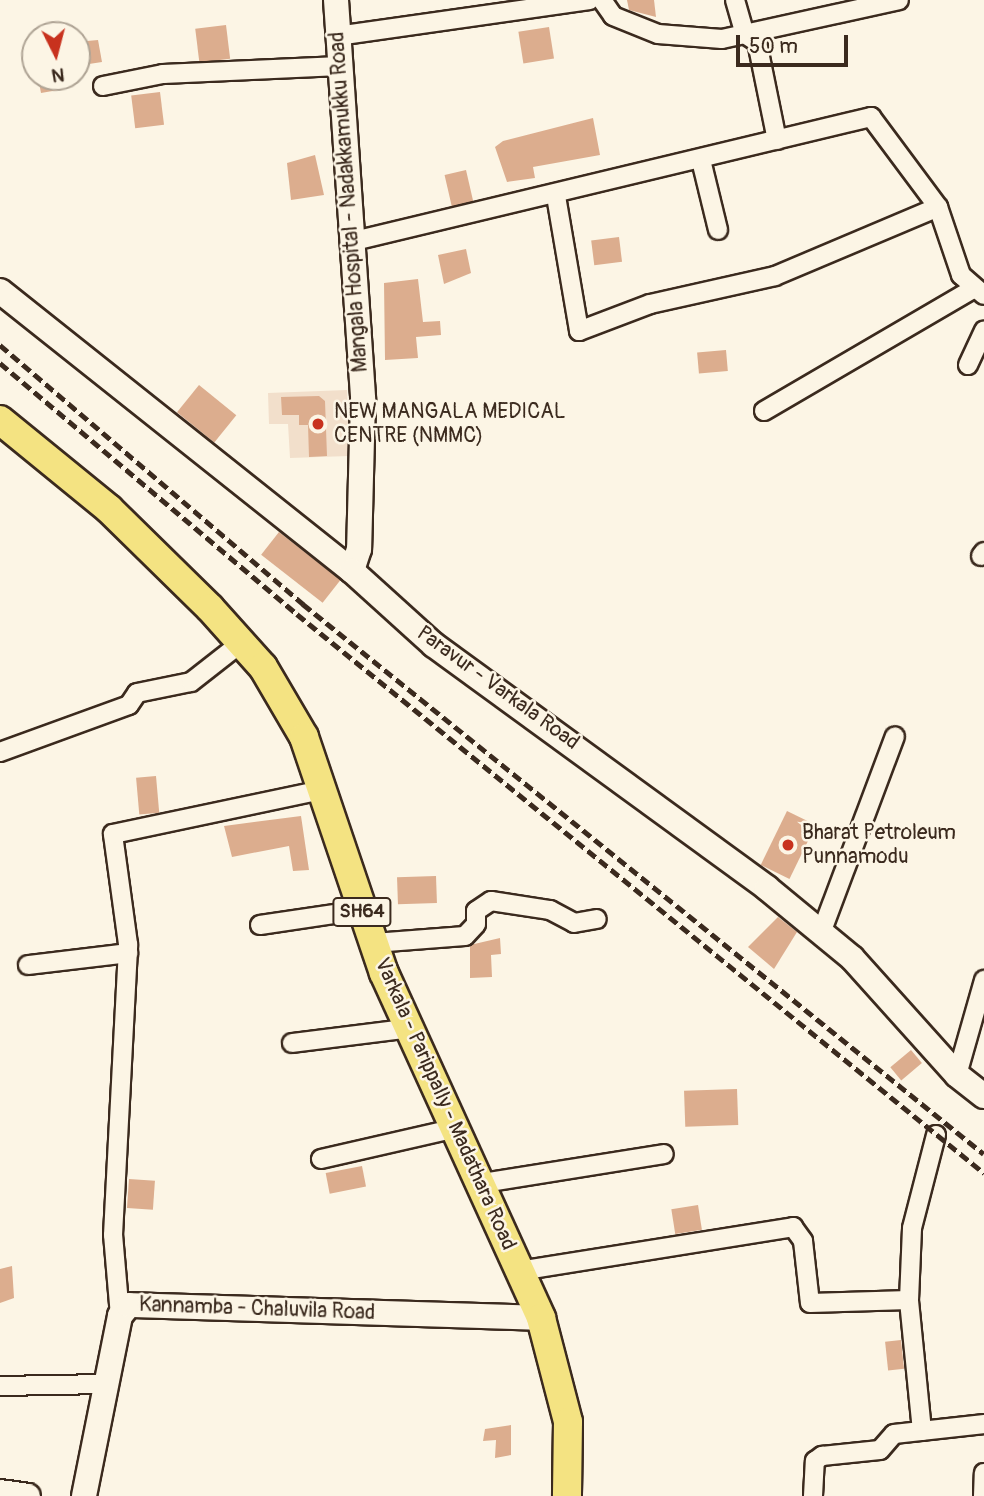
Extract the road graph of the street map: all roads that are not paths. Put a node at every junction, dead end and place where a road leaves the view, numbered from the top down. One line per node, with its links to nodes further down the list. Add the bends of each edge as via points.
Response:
1 (336, 0): 7 (main road, Mangala Hospital - Nadakkamukku Road)
2 (589, 0): 7 (street)
3 (601, 0): 6 (street, via 613,16 658,34 722,39)
4 (736, 0): 6 (street)
5 (900, 0): 6 (street)
6 (745, 34): 10 (street, via 757,42)
7 (337, 36): 8 (main road, Mangala Hospital - Nadakkamukku Road)
8 (340, 66): 9 (street, via 163,74); 15 (main road, Mangala Hospital - Nadakkamukku Road)
9 (103, 86)
10 (777, 140): 11 (street); 13 (street, via 871,117)
11 (701, 160): 12 (street); 14 (street)
12 (556, 196): 13 (street, via 579,331 650,304 775,276); 15 (street)
13 (938, 207): 17 (street, via 961,275)
14 (718, 230)
15 (350, 242): 22 (main road, Mangala Hospital - Nadakkamukku Road, via 363,400 359,548)
16 (0, 291): 22 (main road, Paravur - Varkala Road)
17 (978, 292): 20 (street)
18 (984, 331): 19 (street)
19 (968, 365)
20 (764, 411)
21 (0, 420): 23 (main road, Varkala - Parippally - Madathara Road / SH64, via 109,509)
22 (352, 572): 30 (main road, Paravur - Varkala Road, via 434,646 657,802)
23 (241, 643): 25 (street, via 191,682 137,693 129,705); 26 (main road, Varkala - Parippally - Madathara Road / SH64, via 304,737)
24 (895, 736): 30 (street)
25 (0, 752)
26 (322, 790): 27 (main road, Varkala - Parippally - Madathara Road / SH64); 32 (street, via 113,834)
27 (362, 910): 29 (street); 31 (main road, Varkala - Parippally - Madathara Road / SH64)
28 (597, 919): 31 (street, via 574,922 550,910 491,901 476,911 476,924 465,936)
29 (260, 925)
30 (821, 933): 37 (main road, Paravur - Varkala Road)
31 (374, 943): 35 (main road, Varkala - Parippally - Madathara Road / SH64)
32 (128, 953): 33 (street); 46 (street, via 113,1235)
33 (28, 965)
34 (984, 980): 37 (street)
35 (412, 1028): 36 (street); 39 (main road, Varkala - Parippally - Madathara Road / SH64)
36 (292, 1043)
37 (957, 1075): 38 (main road, Paravur - Varkala Road)
38 (984, 1096)
39 (456, 1128): 42 (street); 43 (main road, Varkala - Parippally - Madathara Road / SH64)
40 (936, 1135): 45 (street, via 914,1204)
41 (664, 1154): 43 (street)
42 (321, 1159)
43 (484, 1183): 44 (main road, Varkala - Parippally - Madathara Road / SH64)
44 (519, 1271): 45 (street, via 793,1227 803,1241 810,1303); 47 (main road, Varkala - Parippally - Madathara Road / SH64)
45 (909, 1300): 51 (street)
46 (120, 1316): 47 (main road, Kannamba - Chaluvila Road, via 129,1305); 48 (main road, Kannamba - Chaluvila Road)
47 (541, 1318): 56 (main road, Varkala - Parippally - Madathara Road / SH64, via 568,1422)
48 (105, 1384): 49 (street); 55 (main road, Kannamba - Chaluvila Road)
49 (0, 1386)
50 (984, 1424): 51 (street)
51 (922, 1431): 57 (street, via 894,1434 880,1450 815,1461)
52 (984, 1473): 58 (street)
53 (0, 1492): 54 (main road)
54 (28, 1496)
55 (84, 1496)
56 (567, 1496)
57 (813, 1496)
58 (983, 1496)

